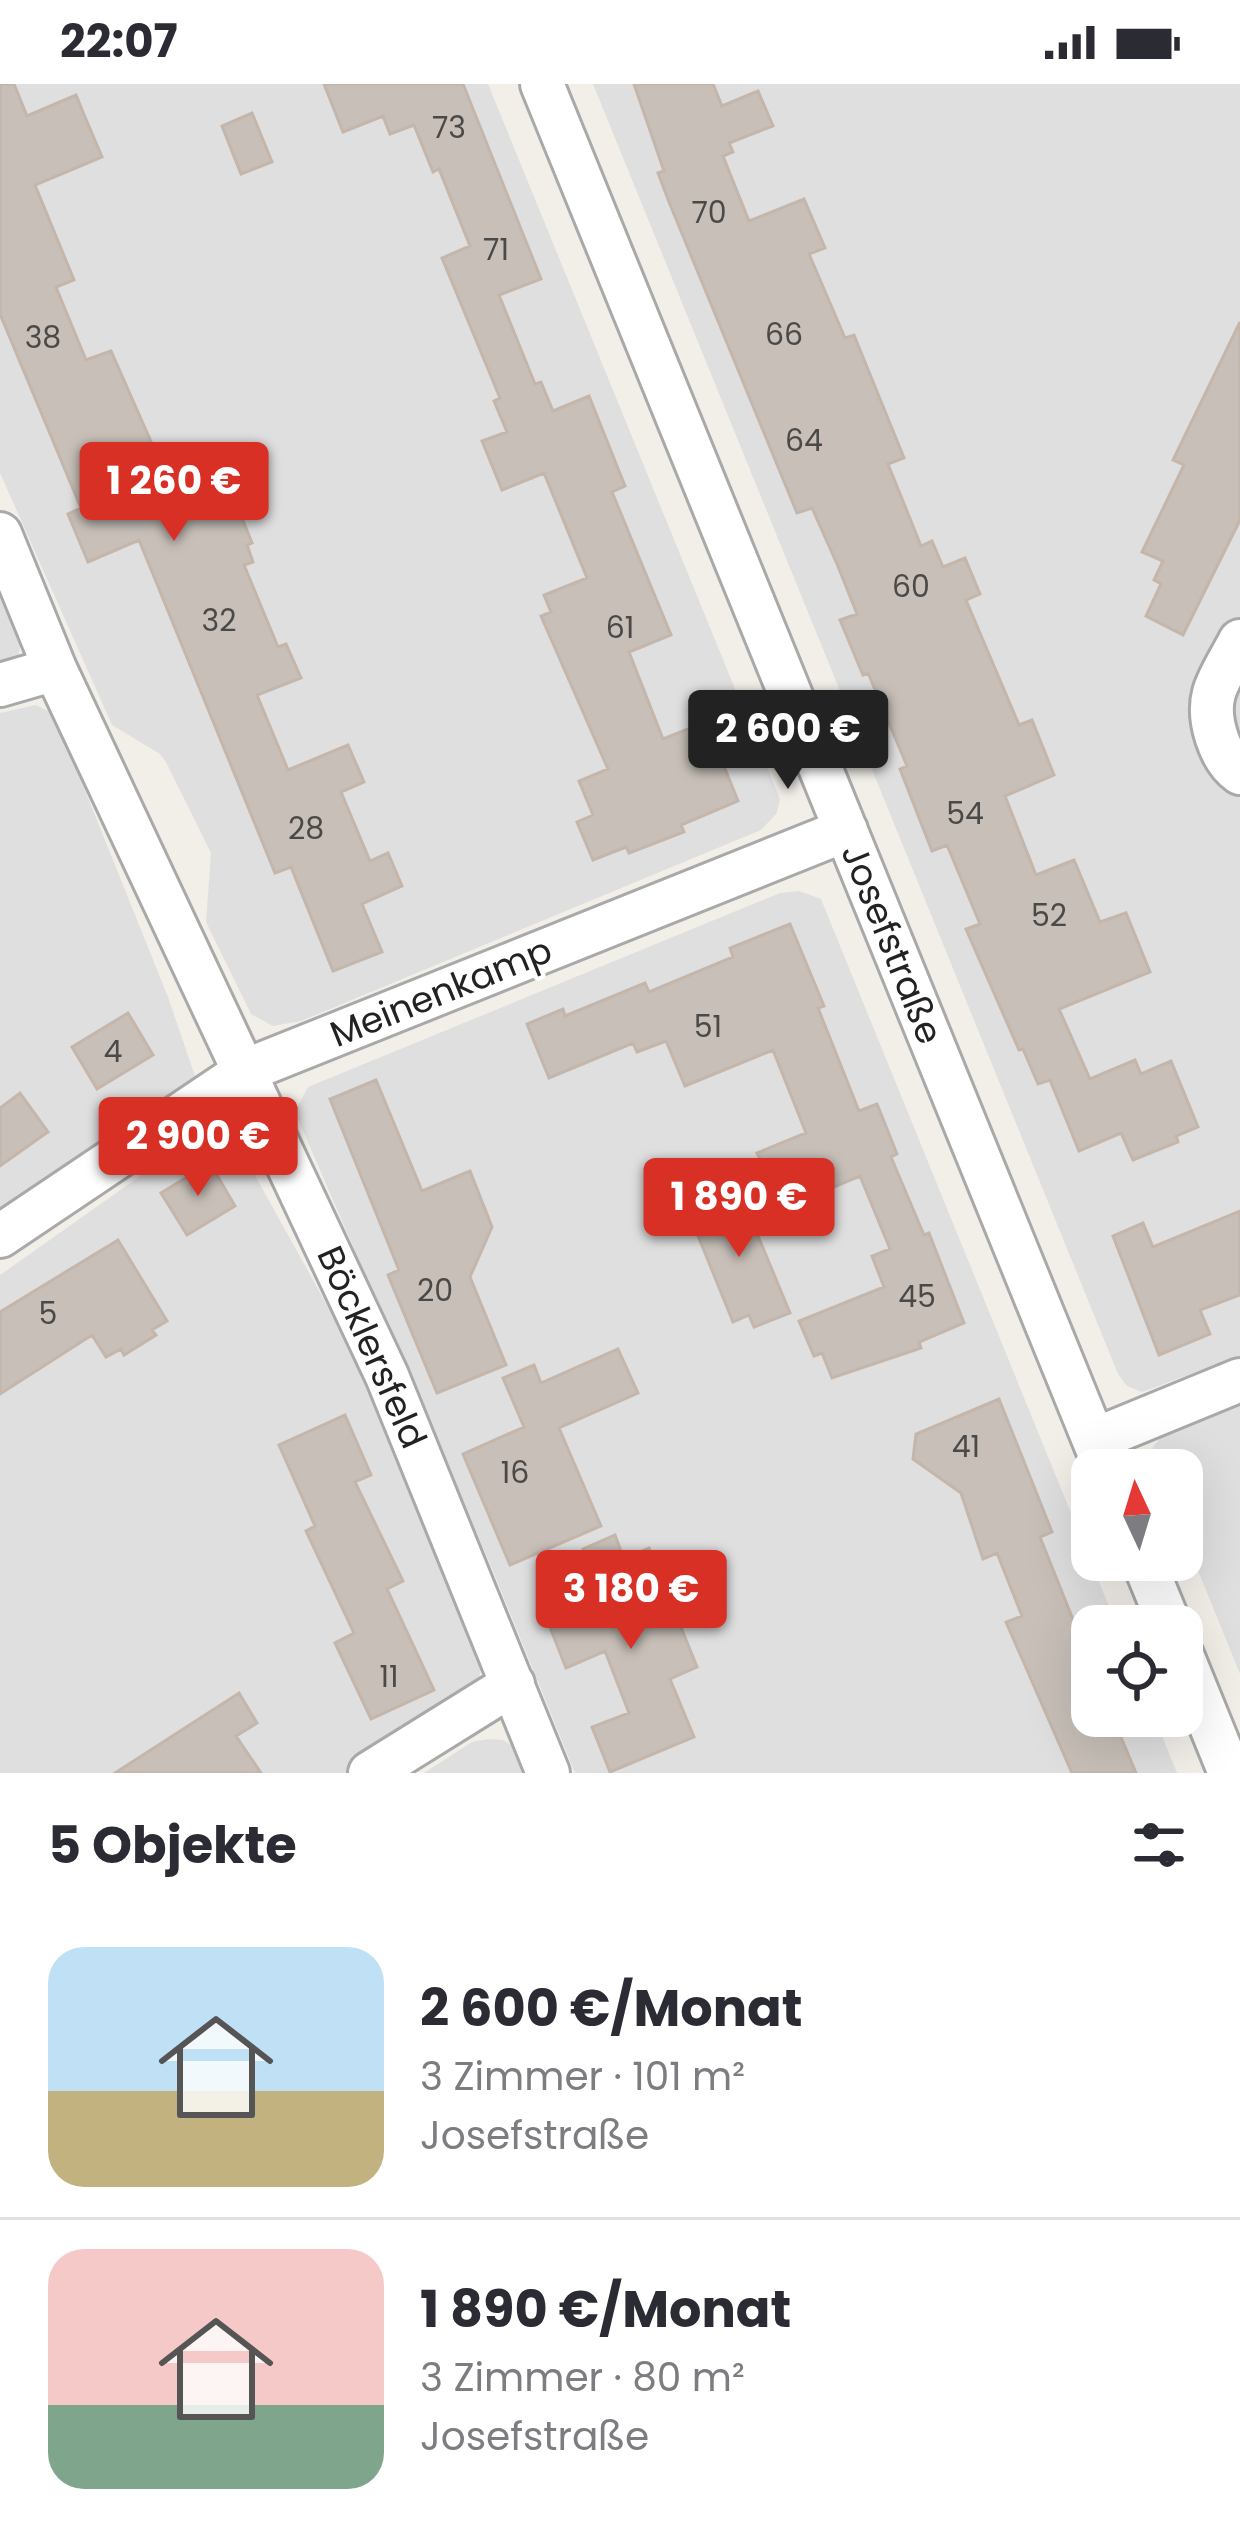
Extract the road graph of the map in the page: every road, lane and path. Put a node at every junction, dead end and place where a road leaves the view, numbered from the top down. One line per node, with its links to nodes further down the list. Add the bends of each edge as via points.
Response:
1 (542, 84): 7 (street, Josefstraße)
2 (0, 534): 4 (street, Böcklersfeld)
3 (1240, 641): 6 (street, via 1212,697 1216,737)
4 (56, 669): 5 (street); 8 (street, Böcklersfeld)
5 (0, 685)
6 (1240, 773)
7 (846, 830): 8 (street, Meinenkamp); 11 (street, Josefstraße)
8 (247, 1070): 9 (street, Meinenkamp); 13 (street, Böcklersfeld, via 387,1376)
9 (0, 1236)
10 (1240, 1380): 12 (street)
11 (1098, 1449)
12 (1111, 1449)
13 (513, 1684): 15 (street); 16 (street, Böcklersfeld)
14 (1203, 1707): 17 (street)
15 (370, 1773)
16 (548, 1773)
17 (1230, 1773)

